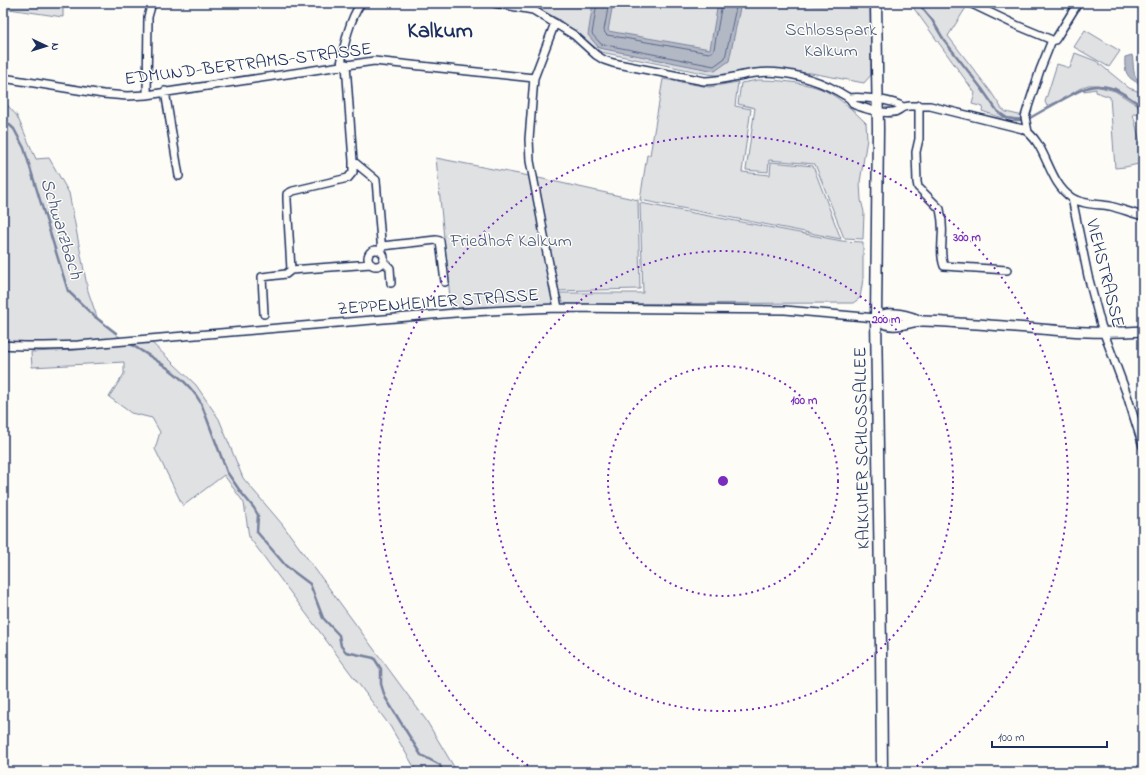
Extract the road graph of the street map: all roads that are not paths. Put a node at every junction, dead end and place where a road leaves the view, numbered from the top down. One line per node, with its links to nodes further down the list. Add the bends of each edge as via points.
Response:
1 (152, 3): 13 (street, via 148,18)
2 (361, 3): 9 (street, via 348,34 343,52)
3 (494, 3): 7 (street, via 533,10)
4 (876, 3): 15 (main road, KALKUMER SCHLOSSALLEE)
5 (1078, 3): 8 (street, via 1055,40)
6 (972, 4): 8 (street)
7 (555, 23): 11 (street); 14 (street, via 574,35 596,55 613,64 704,81 756,73 803,77 831,87)
8 (1052, 40): 19 (street, via 1040,70 1026,119)
9 (343, 65): 11 (street, EDMUND-BERTRAMS-STRASSE, via 374,61); 12 (street, EDMUND-BERTRAMS-STRASSE); 20 (street)
10 (3, 78): 13 (street, EDMUND-BERTRAMS-STRASSE, via 103,94)
11 (534, 78): 31 (street, via 528,139 530,161)
12 (165, 92): 13 (street, EDMUND-BERTRAMS-STRASSE); 21 (street)
13 (147, 95)
14 (849, 98): 15 (street); 18 (street, via 855,105)
15 (877, 100): 17 (street, via 900,104); 18 (main road, KALKUMER SCHLOSSALLEE)
16 (919, 105): 17 (street); 19 (street); 28 (street, via 916,182 940,209 941,257 944,266)
17 (903, 107): 18 (street, via 892,113)
18 (878, 112): 33 (main road, KALKUMER SCHLOSSALLEE)
19 (1028, 132): 22 (street, via 1035,139 1059,185)
20 (353, 161): 24 (street, via 376,180); 27 (street, via 353,172 348,178 287,194)
21 (179, 176)
22 (1072, 198): 23 (street); 35 (street, VIEHSTRASSE)
23 (1143, 216)
24 (382, 249): 25 (street); 26 (street, via 371,251 368,256); 29 (street, via 440,241)
25 (383, 262): 26 (street, via 377,266); 30 (street, via 390,268)
26 (371, 264): 27 (street)
27 (291, 270): 32 (street, via 286,274 262,278)
28 (1007, 270)
29 (445, 282)
30 (391, 283)
31 (558, 308): 33 (street, ZEPPENHEIMER STRASSE, via 785,310); 36 (street, ZEPPENHEIMER STRASSE, via 455,313 116,342 49,346)
32 (264, 314)
33 (876, 318): 35 (street, via 886,324 896,325 921,321); 38 (main road, KALKUMER SCHLOSSALLEE)
34 (1143, 331): 35 (street)
35 (1103, 333): 37 (street, VIEHSTRASSE)
36 (3, 345)
37 (1143, 446)
38 (882, 772)

